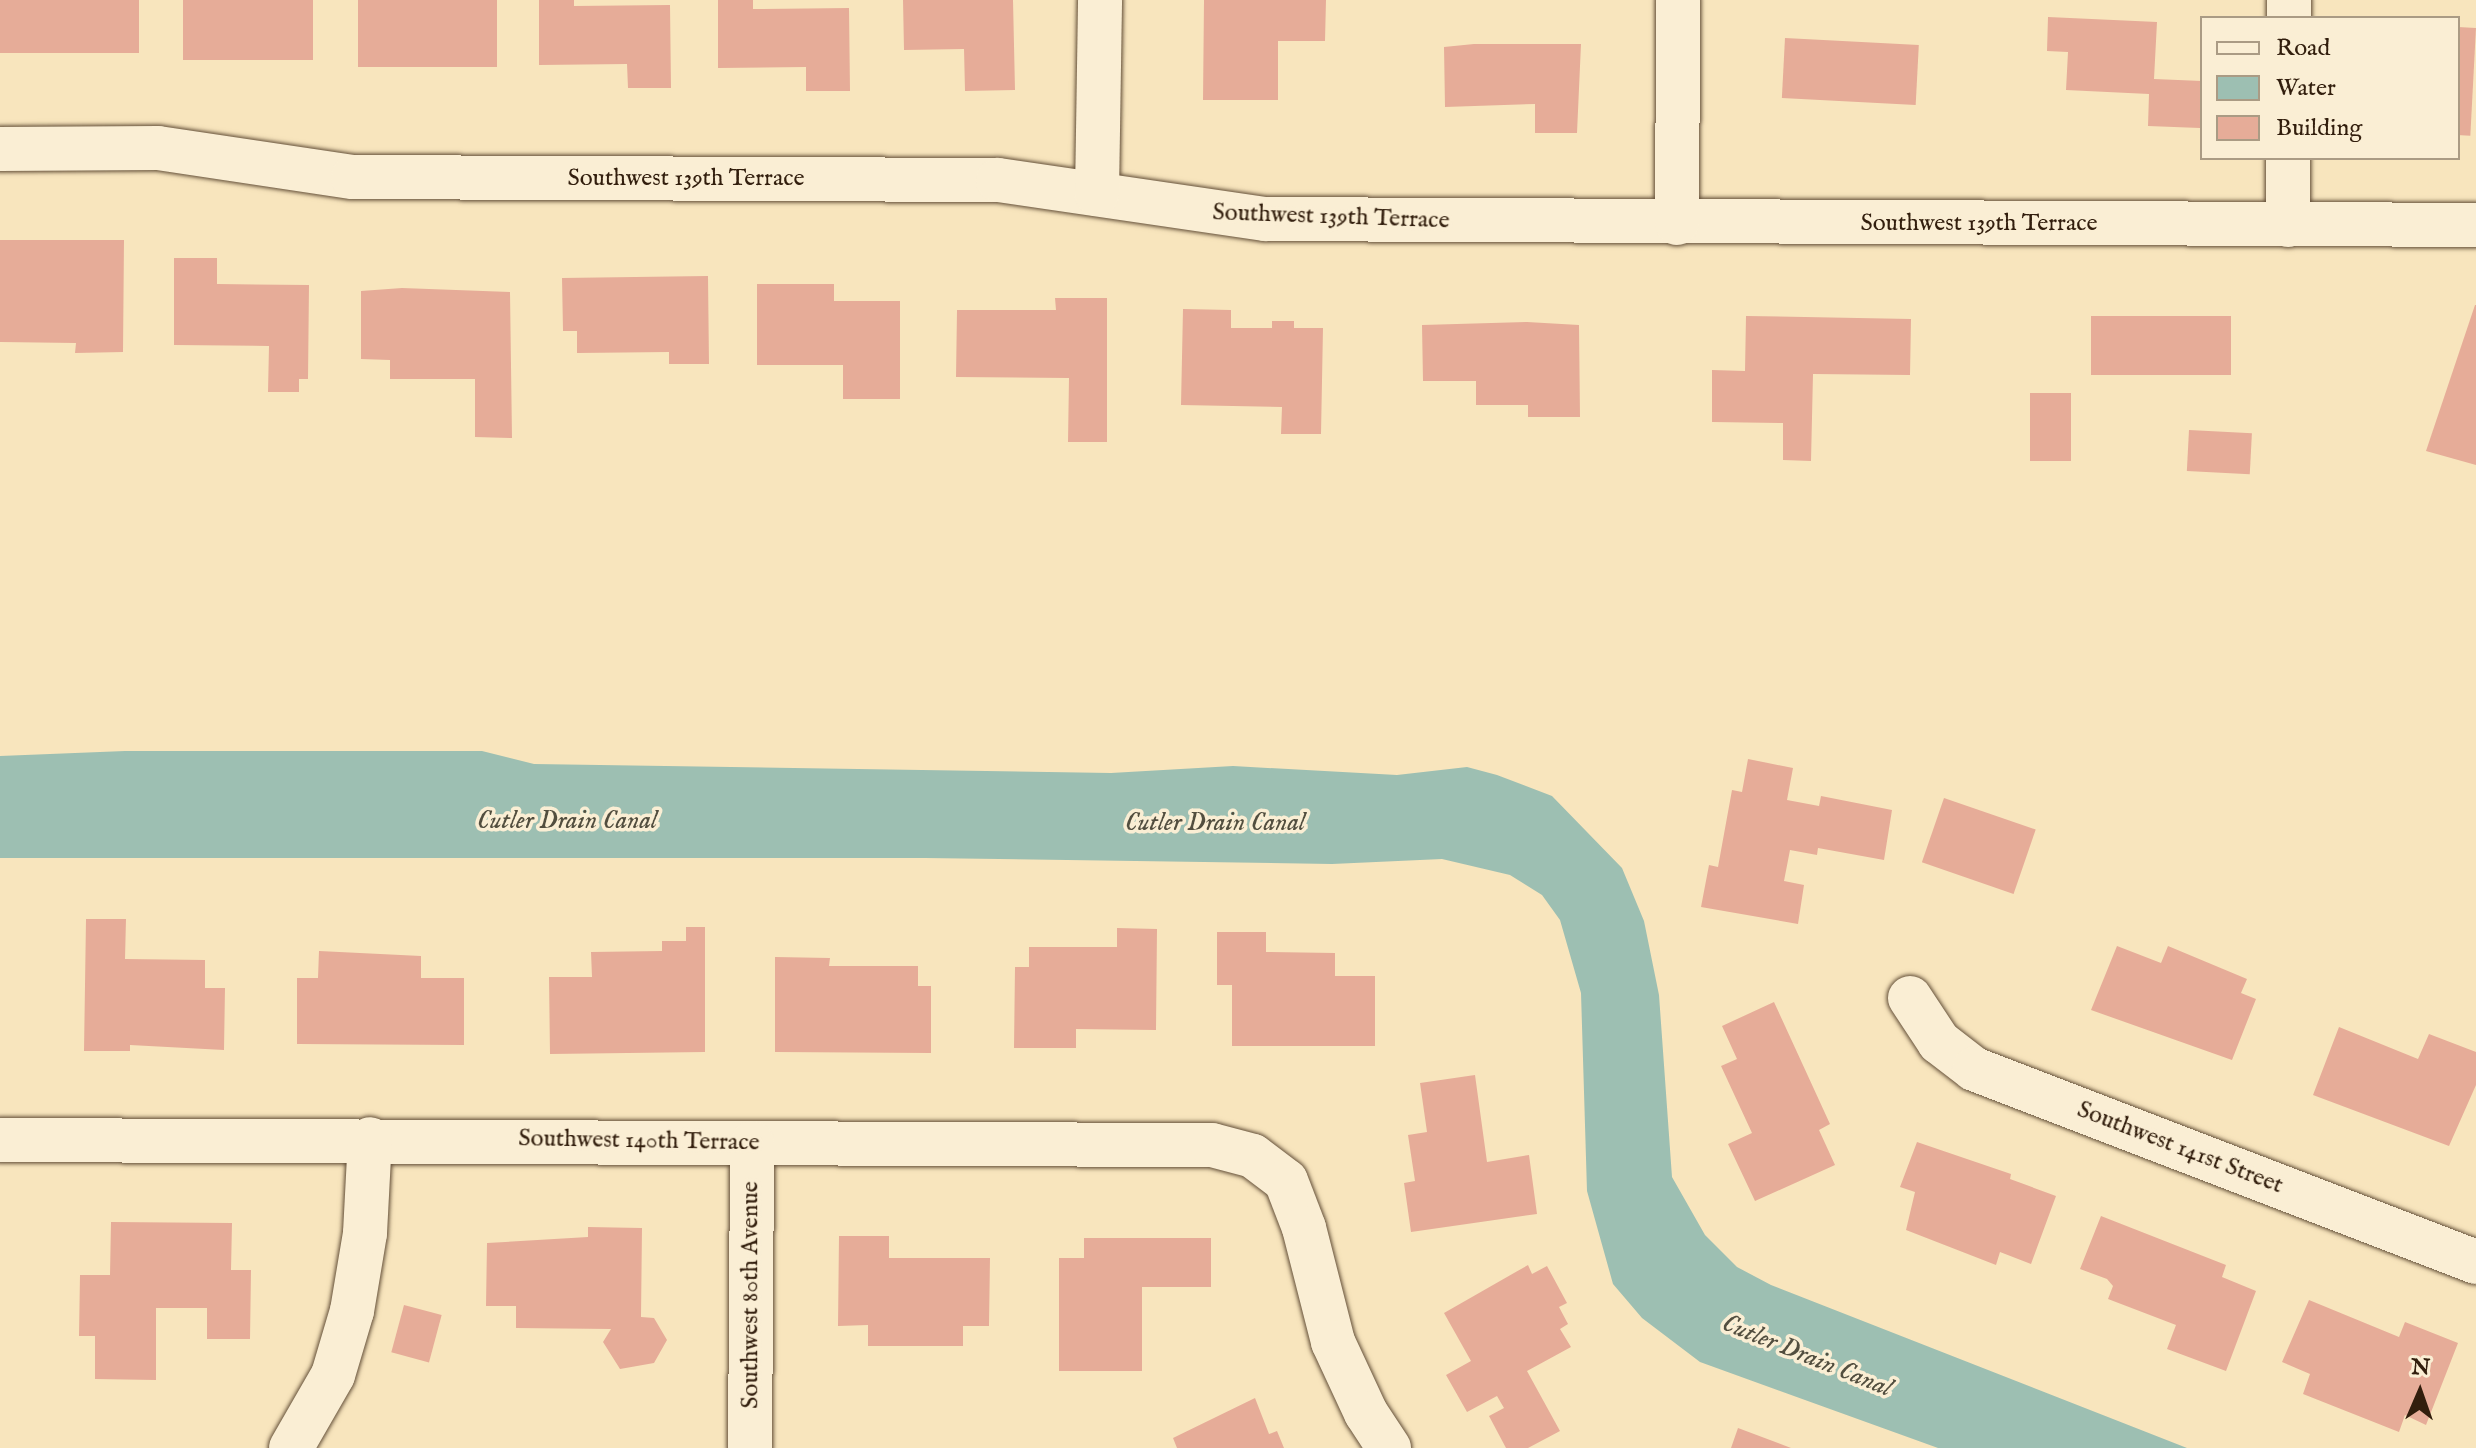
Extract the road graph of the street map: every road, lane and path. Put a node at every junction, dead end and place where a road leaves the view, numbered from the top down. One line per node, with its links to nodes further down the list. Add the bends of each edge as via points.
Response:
1 (1100, 0): 5 (street)
2 (1678, 0): 6 (street)
3 (0, 149): 5 (street, Southwest 139th Terrace, via 158,148 353,177 998,180)
4 (2288, 160): 7 (street)
5 (1097, 194): 6 (street, Southwest 139th Terrace, via 1210,215 1265,219)
6 (1677, 223): 7 (street, Southwest 139th Terrace)
7 (2288, 225): 8 (street, Southwest 139th Terrace)
8 (2476, 225)
9 (1910, 998): 13 (street, Southwest 141st Street, via 1939,1042 1974,1069)
10 (370, 1139): 11 (street, Southwest 140th Terrace); 12 (street, Southwest 140th Terrace); 14 (street, via 365,1233 345,1338 320,1402)
11 (0, 1140)
12 (752, 1143): 15 (street, Southwest 80th Avenue); 16 (street, Southwest 140th Terrace, via 1189,1143 1233,1150 1273,1167 1295,1199 1333,1342)
13 (2476, 1262)
14 (291, 1448)
15 (750, 1448)
16 (1389, 1448)

